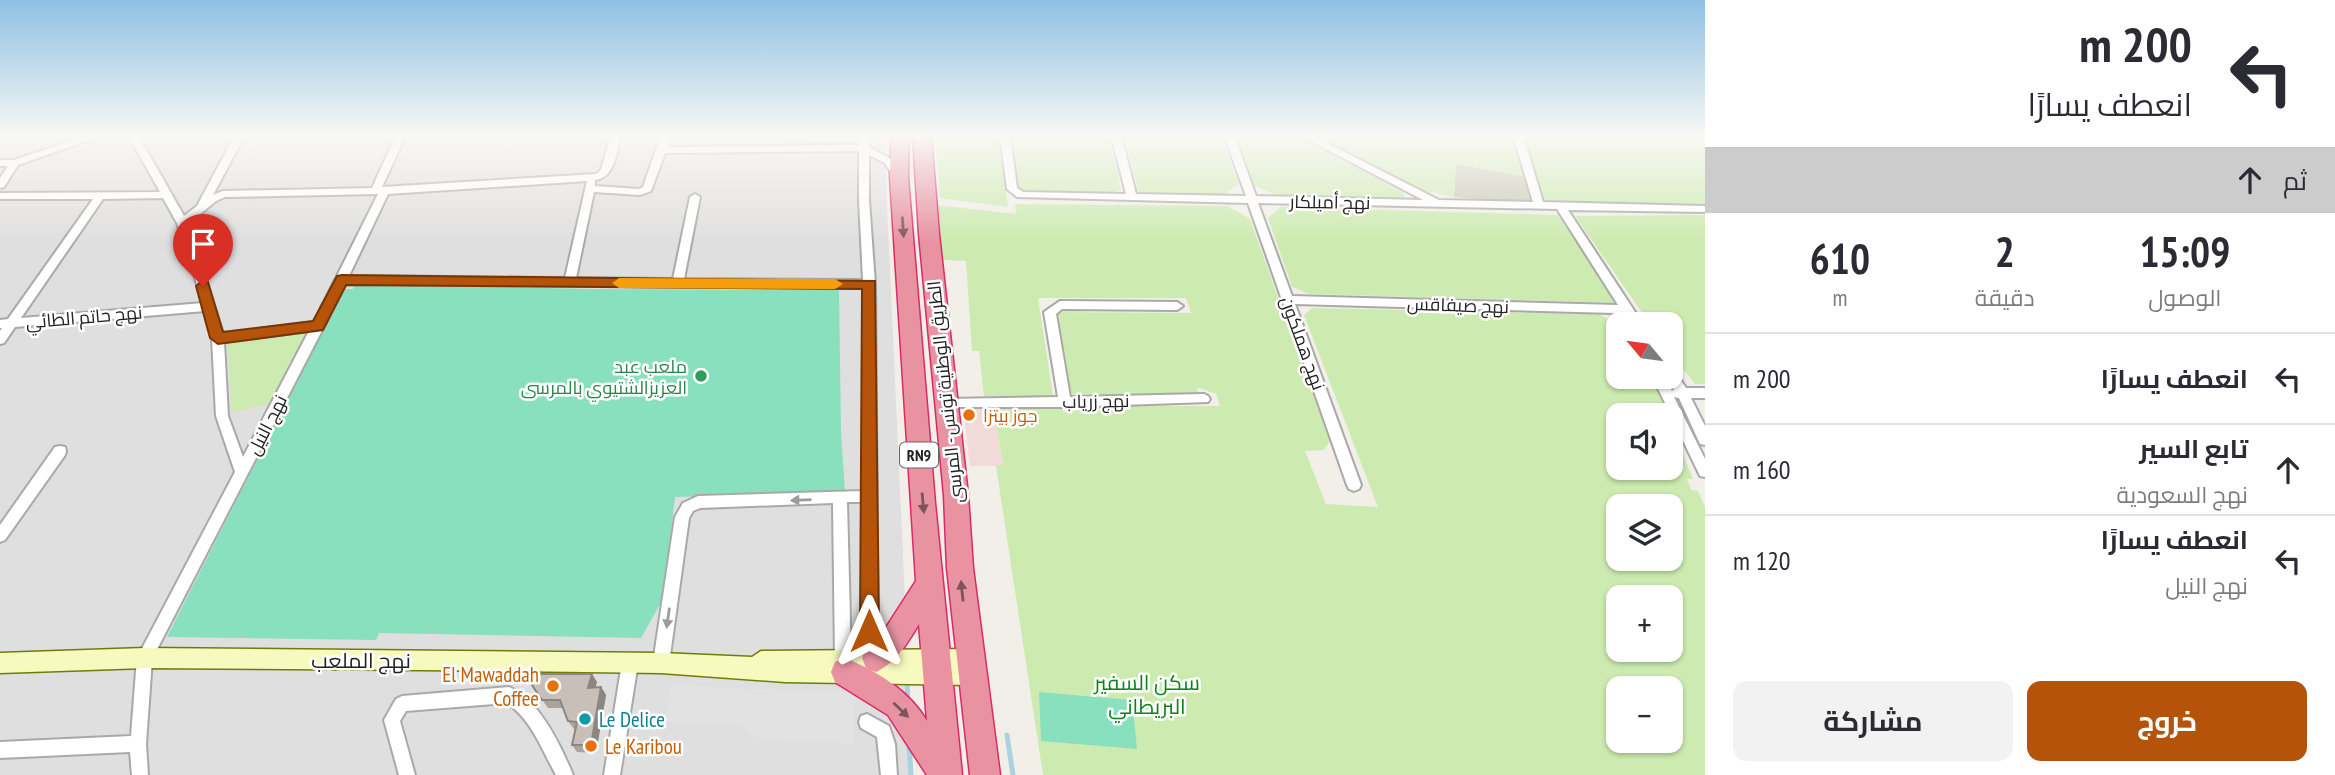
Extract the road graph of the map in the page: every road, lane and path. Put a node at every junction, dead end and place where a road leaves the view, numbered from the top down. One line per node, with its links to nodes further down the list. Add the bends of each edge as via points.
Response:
1 (10, 171): 18 (street)
2 (153, 171): 21 (street)
3 (220, 171): 27 (street)
4 (387, 171): 19 (street, نهج النيل)
5 (599, 171): 17 (street)
6 (654, 171): 17 (street, via 644,191)
7 (865, 171): 35 (street)
8 (895, 171): 16 (street)
9 (899, 171): 16 (highway, الطريق الوطنية تونس - المرسى / RN9)
10 (925, 171): 53 (highway, الطريق الوطنية تونس - المرسى / RN9)
11 (1010, 171): 24 (street, نهج أميلكار, via 1014,193)
12 (1125, 171): 24 (street)
13 (1241, 171): 25 (street, نهج هملكون)
14 (1375, 171): 26 (street)
15 (1529, 171): 28 (street)
16 (899, 177): 62 (highway, الطريق الوطنية تونس - المرسى / RN9, one-way to 62)
17 (595, 181): 19 (street); 34 (street)
18 (0, 186)
19 (380, 190): 27 (street, via 223,194); 32 (street, نهج النيل)
20 (0, 195): 22 (street)
21 (166, 195): 22 (street); 31 (street)
22 (100, 196): 42 (street)
23 (695, 197): 33 (street)
24 (1132, 197): 25 (street, نهج أميلكار)
25 (1252, 200): 26 (street, نهج أميلكار); 36 (street, نهج هملكون)
26 (1440, 204): 28 (street, نهج أميلكار)
27 (201, 206): 31 (street)
28 (1539, 206): 29 (street, نهج أميلكار)
29 (1560, 206): 30 (street, نهج أميلكار); 39 (street)
30 (1705, 209)
31 (182, 223): 38 (street)
32 (342, 280): 34 (street); 43 (street, نهج النيل)
33 (678, 282): 34 (street); 35 (street)
34 (569, 283)
35 (869, 284): 59 (street)
36 (1288, 300): 39 (street, نهج صيفاقس); 58 (street, نهج هملكون)
37 (1177, 306): 52 (street, via 1054,308 1050,319)
38 (210, 307): 42 (street, نهج حاتم الطائي); 44 (street)
39 (1622, 309): 40 (street); 41 (street)
40 (1623, 312)
41 (1625, 312)
42 (5, 323): 45 (street)
43 (318, 326): 44 (street); 57 (street, نهج النيل)
44 (218, 338): 57 (street, via 222,416)
45 (0, 340)
46 (1666, 389): 48 (street)
47 (1680, 389): 49 (street)
48 (1668, 393): 49 (street); 56 (street)
49 (1683, 393): 50 (street); 54 (street)
50 (1705, 393)
51 (1204, 399): 52 (street, نهج زرياب)
52 (1065, 402): 53 (street, نهج زرياب)
53 (945, 404): 69 (highway, الطريق الوطنية تونس - المرسى / RN9, one-way to 53)
54 (1705, 440)
55 (60, 450): 61 (street)
56 (1705, 472)
57 (243, 473): 63 (street, نهج النيل)
58 (1354, 485)
59 (869, 496): 60 (street); 64 (street)
60 (841, 498): 64 (street); 67 (street, one-way to 67, via 698,502 688,507 682,517)
61 (0, 536)
62 (930, 582): 64 (highway, via 897,635); 68 (highway, الطريق الوطنية تونس - المرسى / RN9)
63 (145, 658): 65 (street, نهج الملعب); 66 (street, نهج الملعب); 71 (street)
64 (858, 662): 67 (street, نهج الملعب, via 785,671); 68 (street, نهج الملعب); 68 (street, نهج الملعب); 78 (highway, one-way to 78, via 908,715)
65 (0, 663)
66 (629, 663): 67 (street, نهج الملعب); 76 (street)
67 (661, 663)
68 (936, 664): 69 (street, نهج الملعب); 78 (highway, الطريق الوطنية تونس - المرسى / RN9)
69 (970, 666): 79 (highway, الطريق الوطنية تونس - المرسى / RN9)
70 (867, 722): 77 (street, via 883,732)
71 (138, 744): 72 (street); 73 (street)
72 (0, 750)
73 (140, 775)
74 (407, 775): 75 (street, via 392,720 402,704 509,695 530,714)
75 (565, 775)
76 (612, 775)
77 (889, 775)
78 (946, 775)
79 (985, 775)

